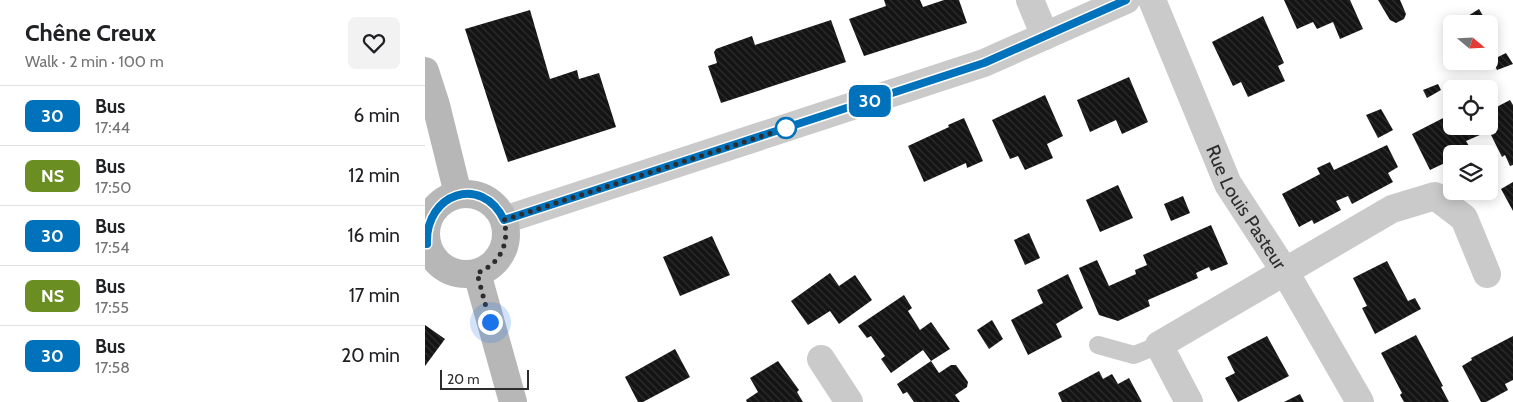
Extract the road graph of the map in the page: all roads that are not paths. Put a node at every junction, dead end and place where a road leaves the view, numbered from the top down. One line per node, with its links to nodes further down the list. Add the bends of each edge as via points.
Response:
1 (1030, 0): 4 (street)
2 (1126, 0): 4 (street)
3 (1152, 0): 9 (street, Rue Louis Pasteur, via 1228,184)
4 (1045, 36): 7 (street, via 933,81)
5 (425, 71): 6 (street)
6 (458, 194): 7 (street, via 473,194 488,200); 8 (street, via 444,200 434,210 426,228)
7 (504, 220): 10 (street, via 507,235 502,252 490,266)
8 (426, 244): 10 (street, via 445,268 460,274)
9 (1284, 270): 11 (street, via 1392,209 1435,196 1464,218); 12 (street); 18 (street, Rue Louis Pasteur)
10 (477, 273): 15 (street)
11 (1487, 274)
12 (1159, 344): 13 (lane, via 1134,355); 17 (street)
13 (1098, 345)
14 (821, 359): 16 (street)
15 (513, 402)
16 (849, 402)
17 (1189, 402)
18 (1360, 402)

